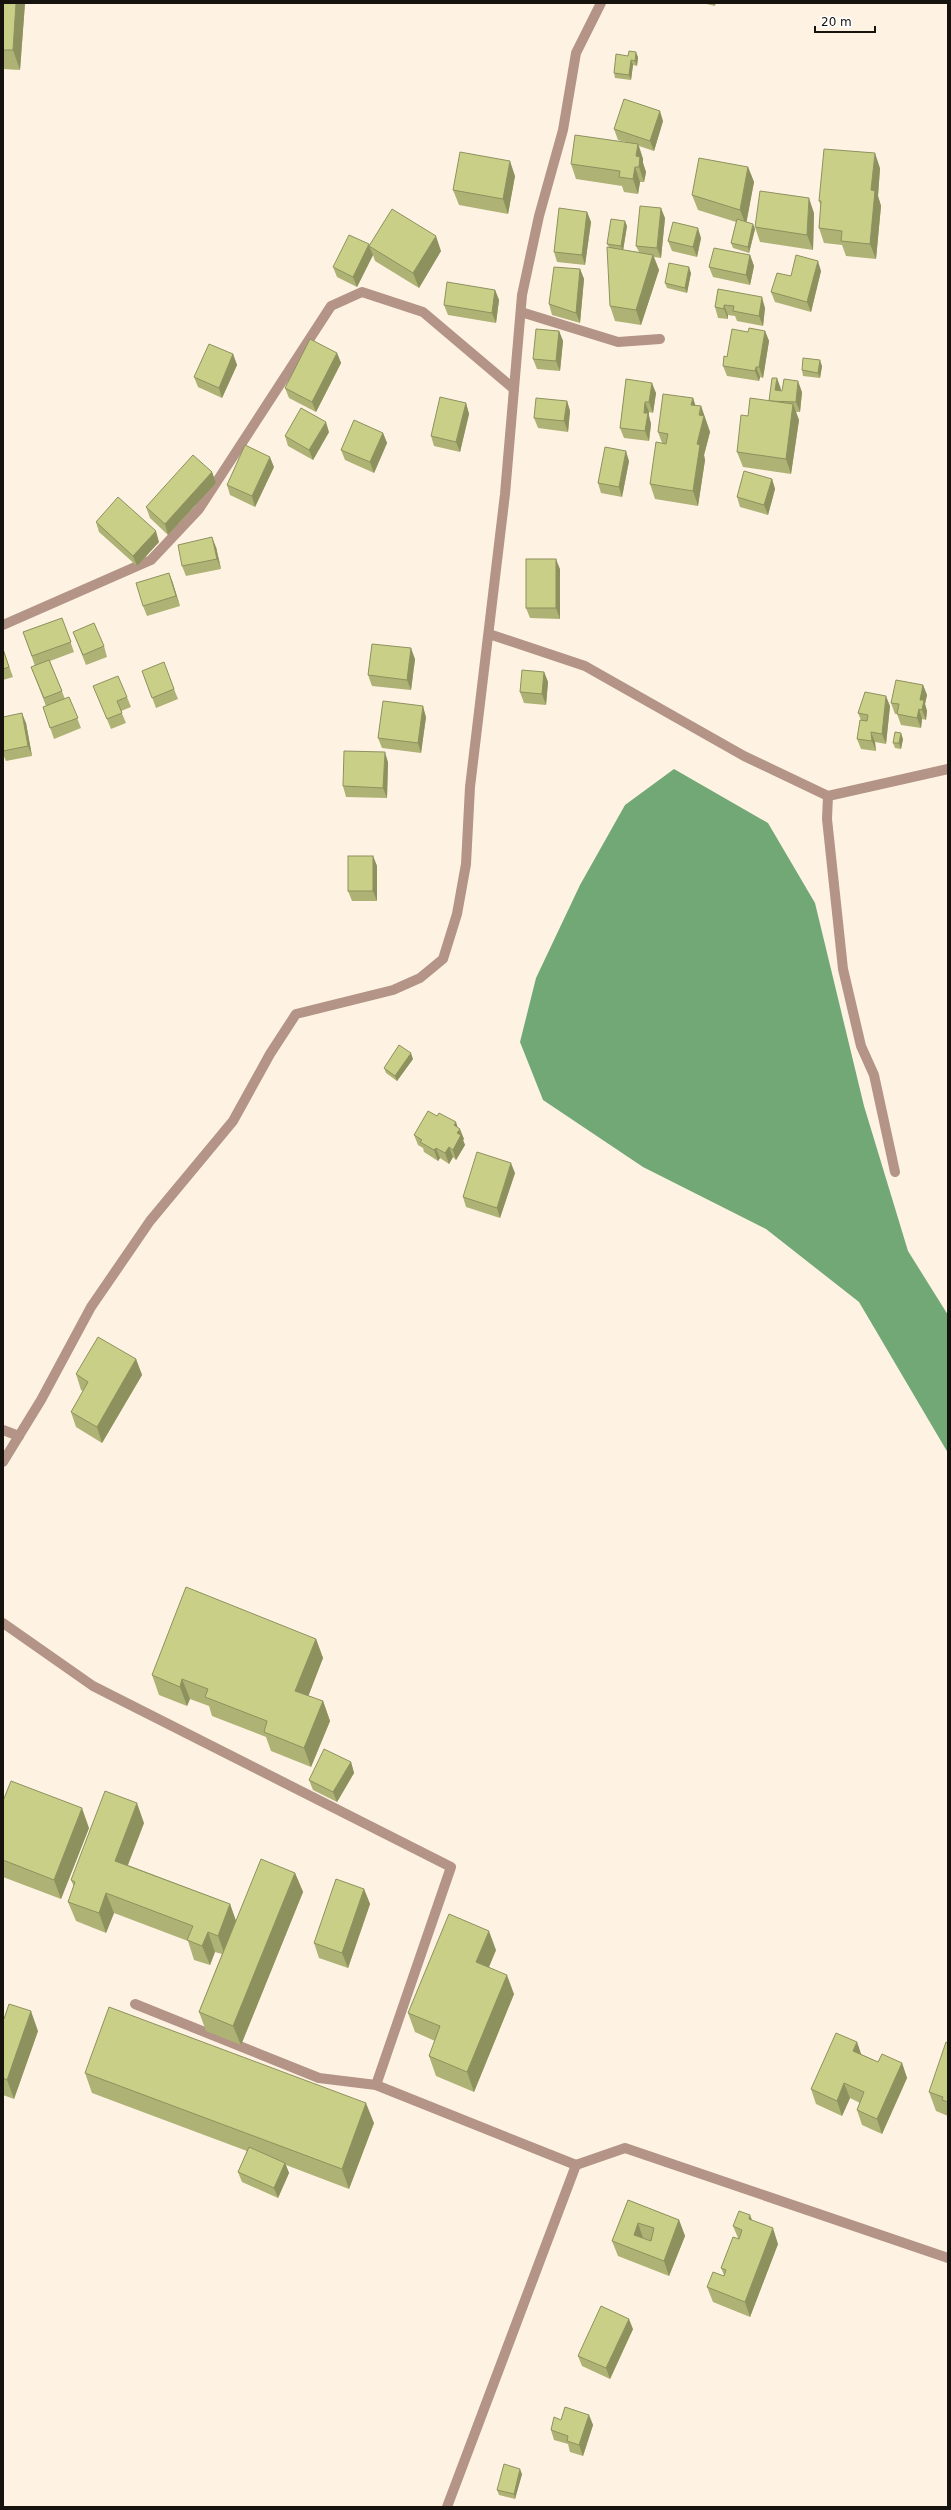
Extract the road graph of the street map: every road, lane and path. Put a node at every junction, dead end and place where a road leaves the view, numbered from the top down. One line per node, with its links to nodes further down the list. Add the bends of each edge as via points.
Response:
1 (601, 3): 2 (street, via 576,54 562,130 539,216 522,295)
2 (521, 312): 3 (street, via 618,342); 4 (street)
3 (660, 339)
4 (514, 389): 5 (street, via 423,312 362,292 343,300 331,306 199,509 151,560); 6 (street)
5 (3, 625)
6 (489, 634): 8 (street, via 586,666 744,756); 11 (street, via 470,787 466,864 457,914 443,959 420,978 393,990 296,1014 270,1054 233,1121 150,1221 90,1307)
7 (948, 769): 8 (street)
8 (828, 796): 9 (street, via 827,819 843,969 861,1046 874,1075)
9 (894, 1172)
10 (3, 1430): 11 (street)
11 (19, 1436): 12 (street)
12 (3, 1462)
13 (3, 1623): 15 (street, via 93,1686 451,1867)
14 (135, 2004): 15 (street, via 319,2078)
15 (376, 2086): 16 (street)
16 (576, 2165): 17 (street, via 625,2148); 18 (street)
17 (948, 2258)
18 (447, 2507)

